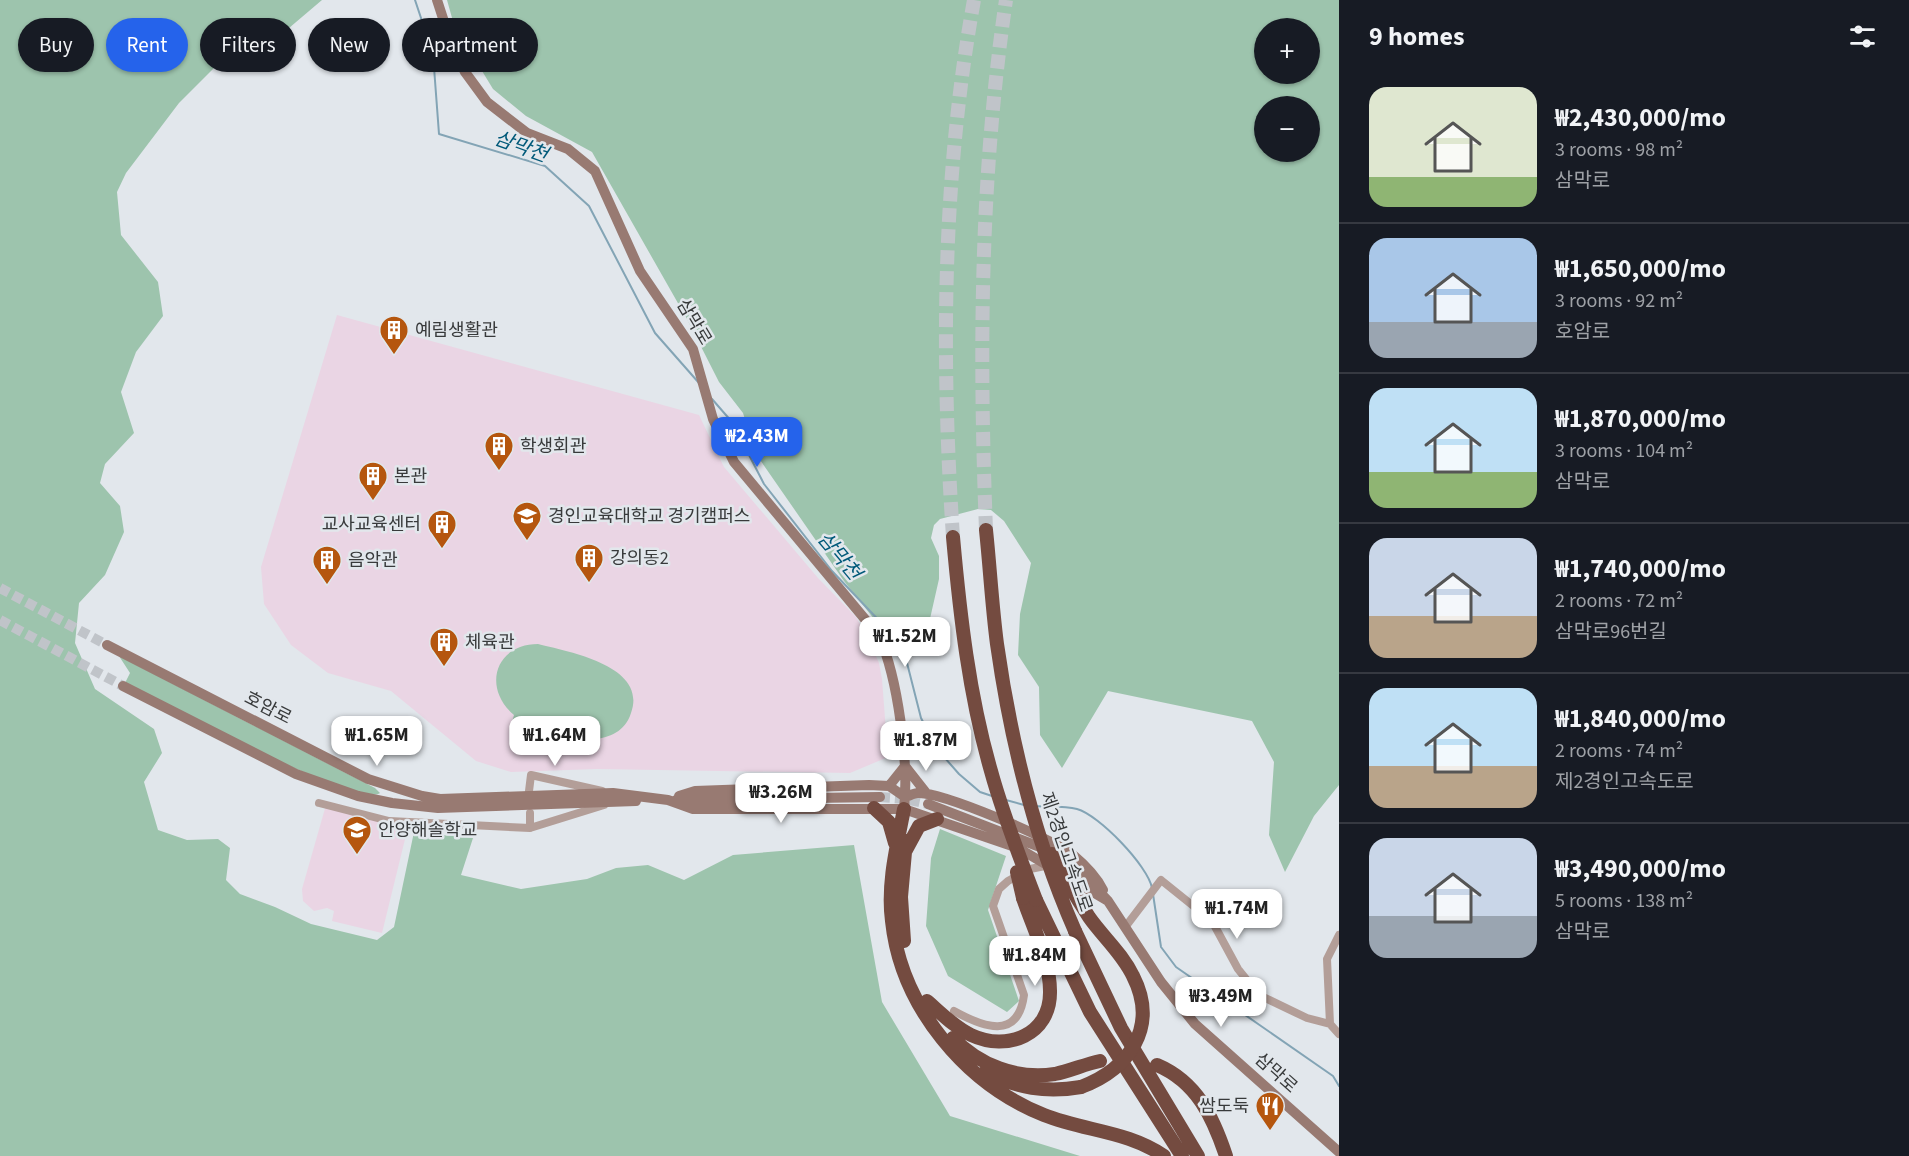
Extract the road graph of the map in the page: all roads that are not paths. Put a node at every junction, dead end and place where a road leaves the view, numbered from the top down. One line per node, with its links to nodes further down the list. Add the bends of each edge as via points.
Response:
1 (437, 0): 6 (main road, 삼막로, via 451,44 487,102 527,133 568,149 595,171 640,271 693,349 708,403 734,462 879,636 891,672)
2 (986, 530): 16 (highway, 제2경인고속도로, bridge, via 1001,673)
3 (953, 537): 20 (highway, bridge, via 972,687 988,759)
4 (107, 645): 9 (main road, 호암로, via 368,779 398,789 440,798)
5 (123, 686): 9 (main road, 호암로, via 296,774 358,796 438,808)
6 (905, 766): 7 (main road); 12 (main road, 삼막로); 14 (main road)
7 (888, 786): 10 (main road, 호암로, via 706,791); 12 (main road); 13 (main road, via 889,795)
8 (530, 791): 9 (street, via 531,775)
9 (613, 797): 10 (main road, 호암로); 17 (street)
10 (668, 800): 13 (main road, 호암로, via 693,810)
11 (319, 803): 17 (street, via 389,821)
12 (904, 803): 13 (main road, 호암로); 14 (main road, 삼막로); 14 (main road, 삼막로); 18 (highway)
13 (879, 804): 18 (highway)
14 (930, 806): 18 (highway); 19 (main road, 삼막로); 21 (main road, 삼막로, via 1040,847 1067,863)
15 (530, 813): 17 (street)
16 (1032, 814): 28 (highway, bridge, via 1083,906 1129,968 1140,996 1141,1025 1131,1052 1108,1075 1081,1087 1056,1092 1018,1085 981,1070); 34 (highway, 제2경인고속도로, bridge, via 1075,931 1121,1028)
17 (530, 828)
18 (900, 852): 24 (highway, via 903,935 913,972); 28 (highway, via 891,905 902,968 922,1009)
19 (1058, 869): 21 (main road, 삼막로); 25 (street, via 1038,865 1030,868 999,889 993,906 1024,995 1017,1017 1002,1026 991,1027)
20 (1030, 899): 24 (highway, via 1049,976 1050,1001 1038,1027 1018,1040 991,1042 962,1030); 33 (highway, via 1090,1012)
21 (1108, 901): 22 (main road, 삼막로)
22 (1126, 926): 26 (street, via 1161,880 1212,921 1238,969 1259,996); 31 (main road, 삼막로, via 1161,982 1195,1024)
23 (1339, 935): 26 (street, via 1327,959)
24 (927, 1001): 29 (highway, via 965,1050 997,1068 1052,1075)
25 (954, 1011)
26 (1330, 1024): 27 (street)
27 (1339, 1034)
28 (950, 1046): 32 (highway, via 971,1070 1024,1106 1064,1122 1132,1139)
29 (1100, 1061)
30 (1157, 1065): 35 (highway, via 1195,1091 1210,1114)
31 (1339, 1152)
32 (1164, 1156)
33 (1182, 1156)
34 (1198, 1156)
35 (1226, 1156)

